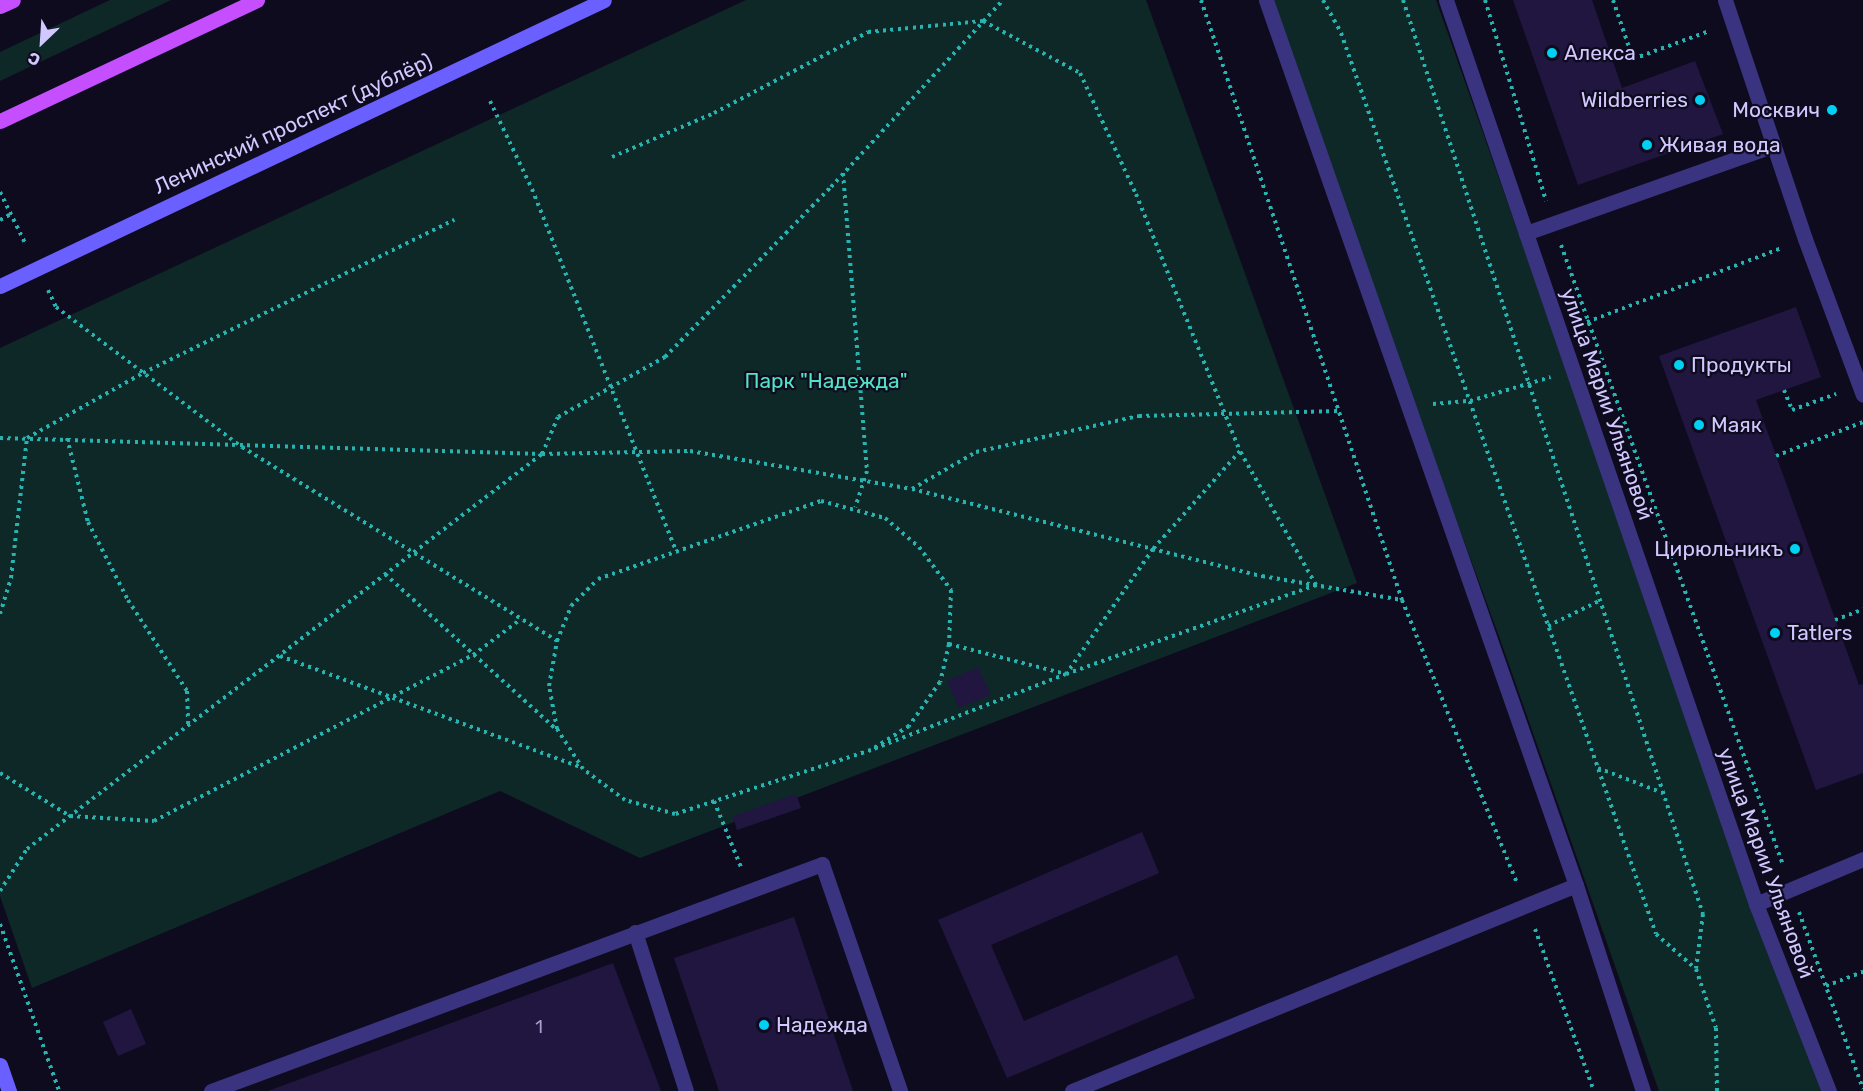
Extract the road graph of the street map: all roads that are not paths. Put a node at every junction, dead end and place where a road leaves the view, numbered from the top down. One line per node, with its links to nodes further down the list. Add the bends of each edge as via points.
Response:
1 (13, 0): 7 (main road)
2 (257, 0): 8 (main road)
3 (604, 0): 11 (street, Ленинский проспект (дублёр))
4 (1266, 0): 14 (street)
5 (1446, 0): 10 (street, улица Марии Ульяновой)
6 (1725, 0): 9 (street)
7 (0, 6)
8 (0, 121)
9 (1774, 145): 10 (street); 12 (street)
10 (1526, 233): 15 (street, улица Марии Ульяновой)
11 (0, 286)
12 (1861, 390)
13 (1863, 859): 15 (street)
14 (1576, 885): 22 (street); 23 (street)
15 (1756, 904): 24 (street, улица Марии Ульяновой)
16 (635, 932): 19 (street); 20 (street); 21 (street, via 822,864)
17 (0, 1065): 18 (street)
18 (9, 1091)
19 (211, 1091)
20 (686, 1091)
21 (900, 1091)
22 (1072, 1091)
23 (1643, 1091)
24 (1829, 1091)

